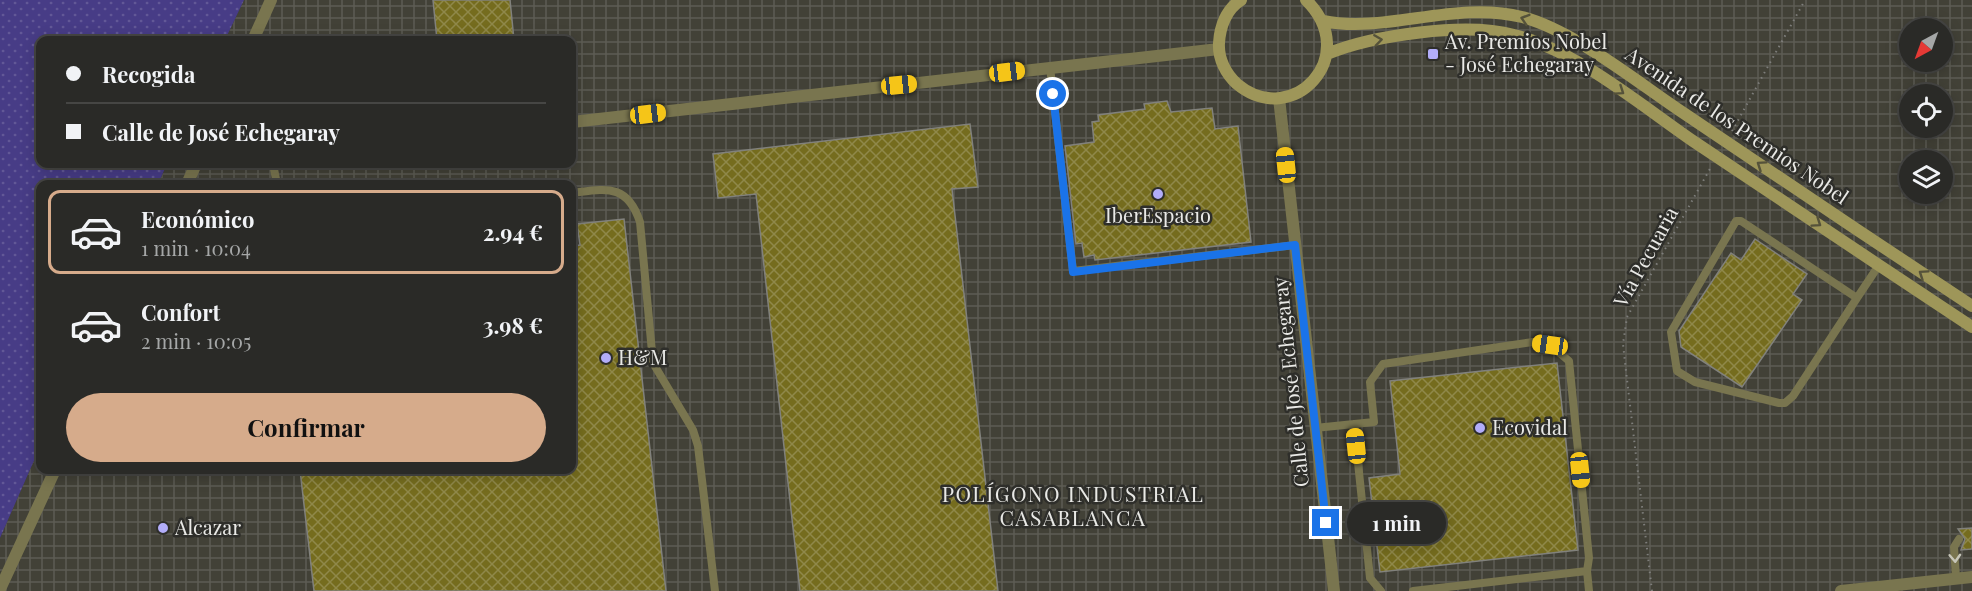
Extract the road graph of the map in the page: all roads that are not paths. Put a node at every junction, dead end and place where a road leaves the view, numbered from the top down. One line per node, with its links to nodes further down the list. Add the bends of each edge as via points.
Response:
1 (271, 0): 5 (street)
2 (1241, 0): 6 (street, via 1225,17)
3 (1306, 0): 4 (street)
4 (1323, 21): 7 (street, via 1328,36); 15 (street, Avenida de los Premios Nobel, one-way to 4, via 1581,45 1522,17 1481,12 1350,25)
5 (255, 36)
6 (1219, 49): 8 (street); 9 (street, via 1223,66 1246,91 1263,98)
7 (1327, 54): 9 (street, via 1311,83 1297,93); 13 (street, Avenida de los Premios Nobel, one-way to 13, via 1352,43 1480,29 1514,34 1543,44 1572,59)
8 (1050, 68): 10 (street); 12 (lane, via 1073,272)
9 (1279, 98): 12 (street, Calle de José Echegaray)
10 (576, 122)
11 (576, 193): 25 (lane, via 608,189 627,198 640,222 653,363 693,430 698,446)
12 (1295, 245): 18 (street, Calle de José Echegaray)
13 (1879, 265): 14 (lane); 16 (street, Avenida de los Premios Nobel)
14 (1857, 298): 14 (lane, via 1741,220 1736,221 1671,332 1677,371 1695,382 1785,403)
15 (1972, 306)
16 (1972, 327)
17 (1354, 424): 18 (lane); 21 (lane, via 1374,422 1370,382 1383,364 1533,342 1562,352 1569,361 1589,558); 27 (lane, via 1370,578)
18 (1315, 428): 26 (street, Calle de José Echegaray)
19 (53, 474): 24 (street)
20 (1959, 539): 23 (lane, one-way to 23, via 1954,547)
21 (1587, 571): 28 (lane); 29 (lane)
22 (1972, 576): 23 (street)
23 (1956, 578): 30 (street)
24 (0, 589)
25 (715, 591)
26 (1334, 591)
27 (1381, 591)
28 (1413, 591)
29 (1589, 591)
30 (1841, 591)

